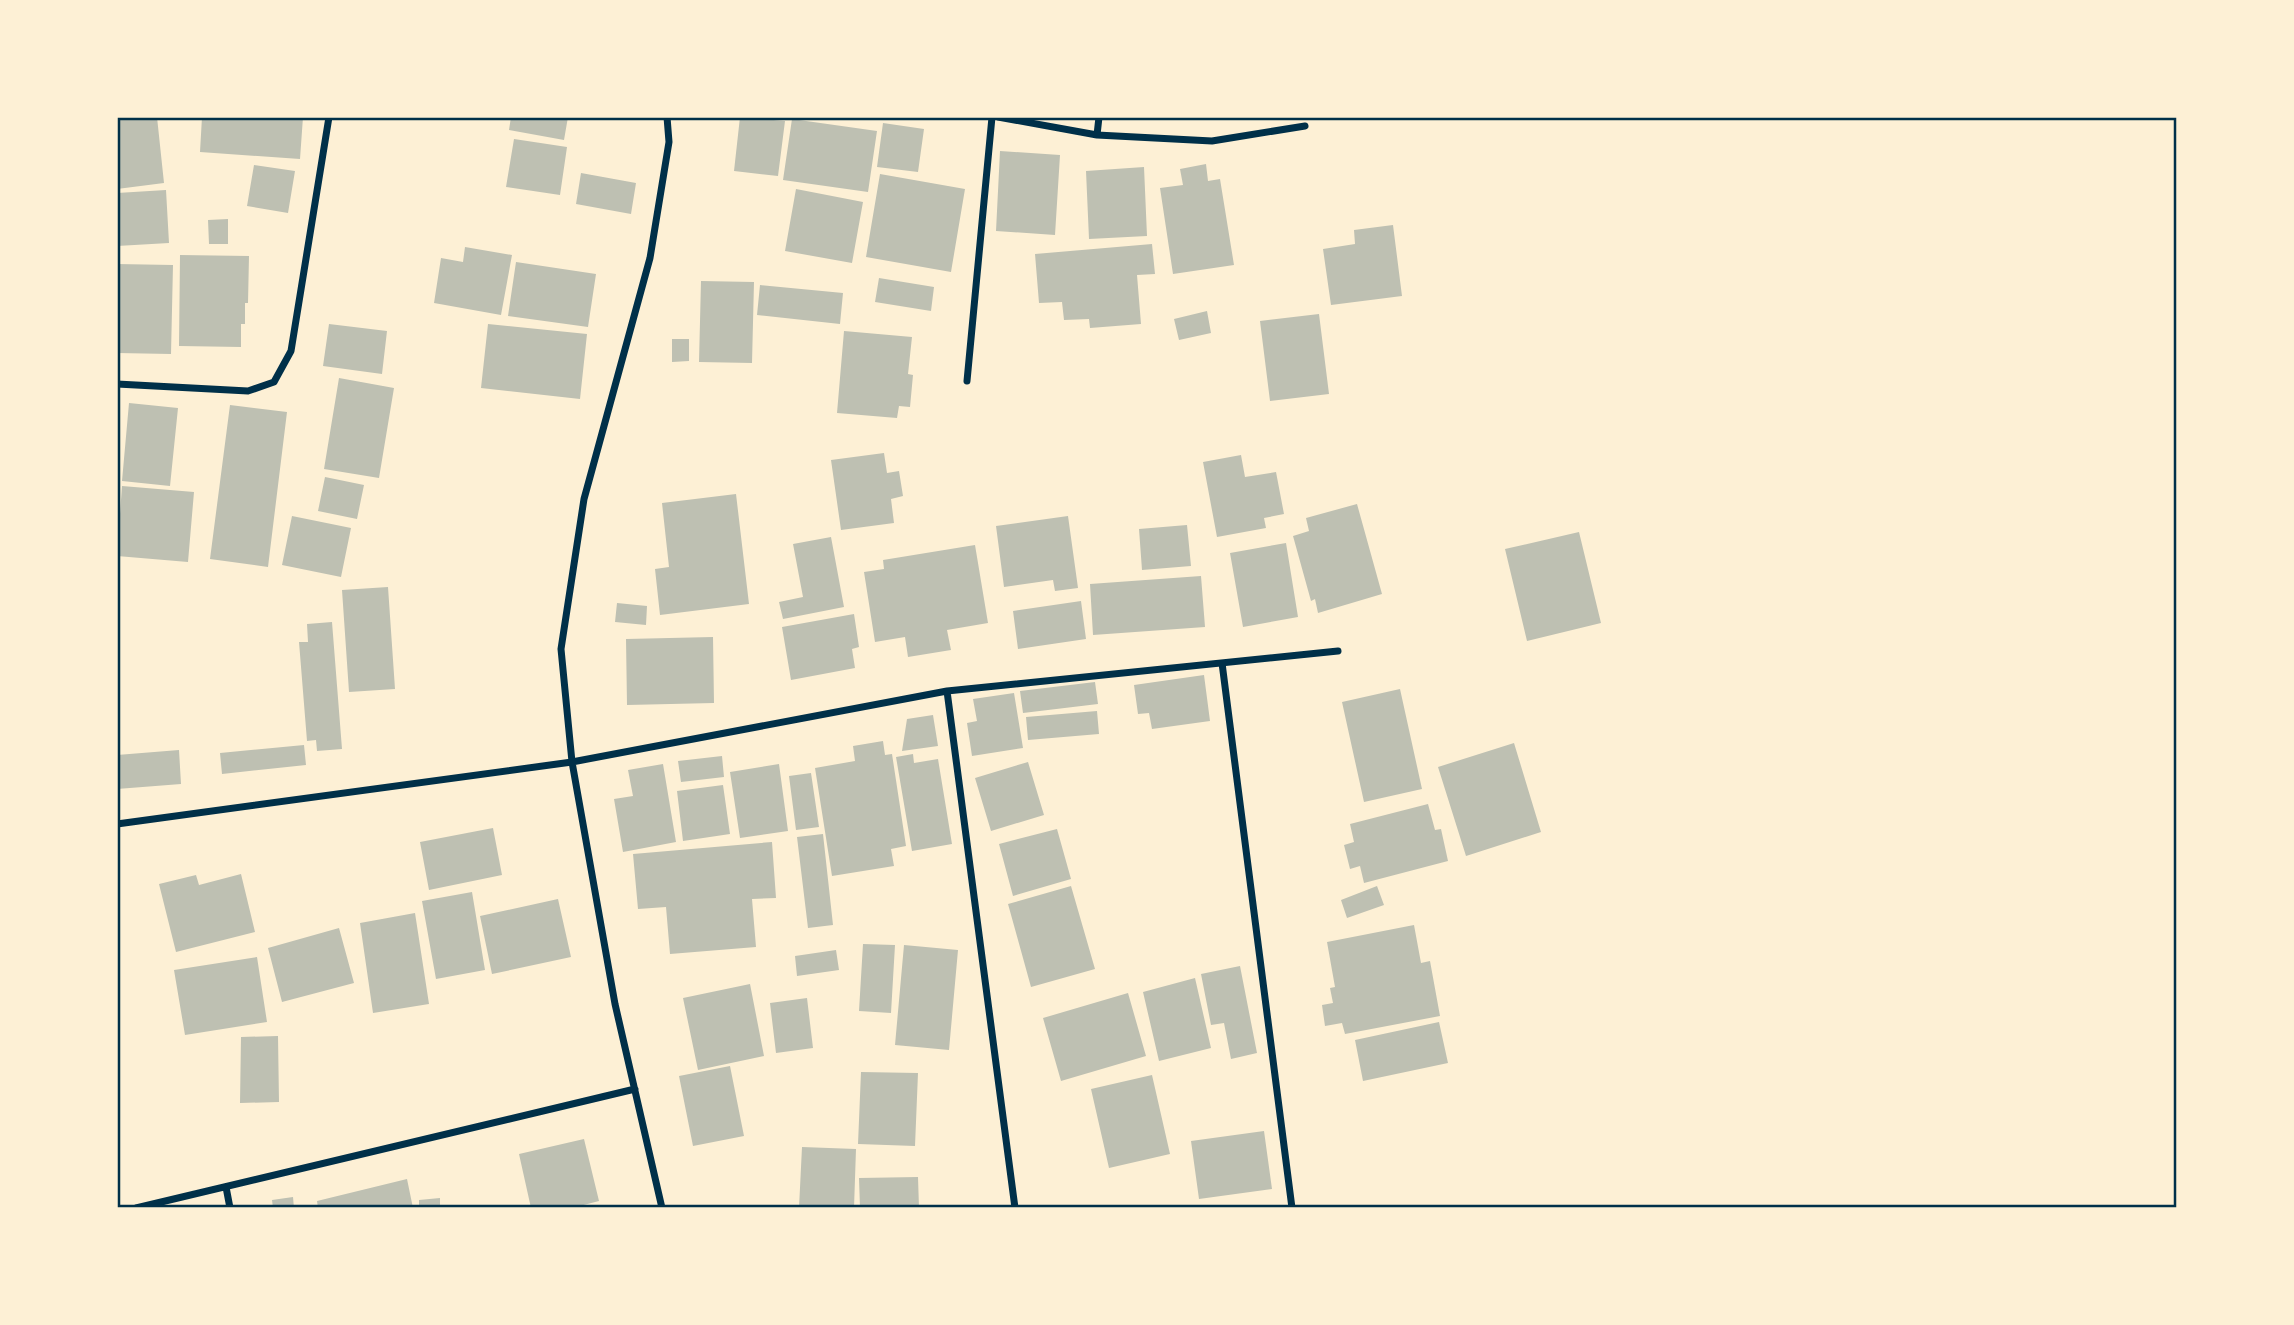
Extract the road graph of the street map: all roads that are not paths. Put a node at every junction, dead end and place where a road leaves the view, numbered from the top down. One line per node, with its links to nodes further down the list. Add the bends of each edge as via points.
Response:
1 (329, 117): 9 (street, via 291,352 274,382 248,391)
2 (667, 117): 13 (street, via 669,142 650,258 584,499 561,649)
3 (992, 117): 8 (street)
4 (998, 117): 7 (street)
5 (1098, 117): 7 (street)
6 (1305, 126): 7 (street, via 1212,141)
7 (1097, 135)
8 (967, 381)
9 (117, 384)
10 (1338, 651): 11 (street)
11 (1222, 663): 12 (street); 21 (street)
12 (947, 691): 13 (street); 20 (street)
13 (572, 761): 14 (street); 15 (street, via 615,1004)
14 (117, 824)
15 (635, 1089): 16 (street); 19 (street)
16 (226, 1187): 17 (street); 18 (street)
17 (136, 1208)
18 (230, 1208)
19 (662, 1208)
20 (1015, 1208)
21 (1292, 1208)

